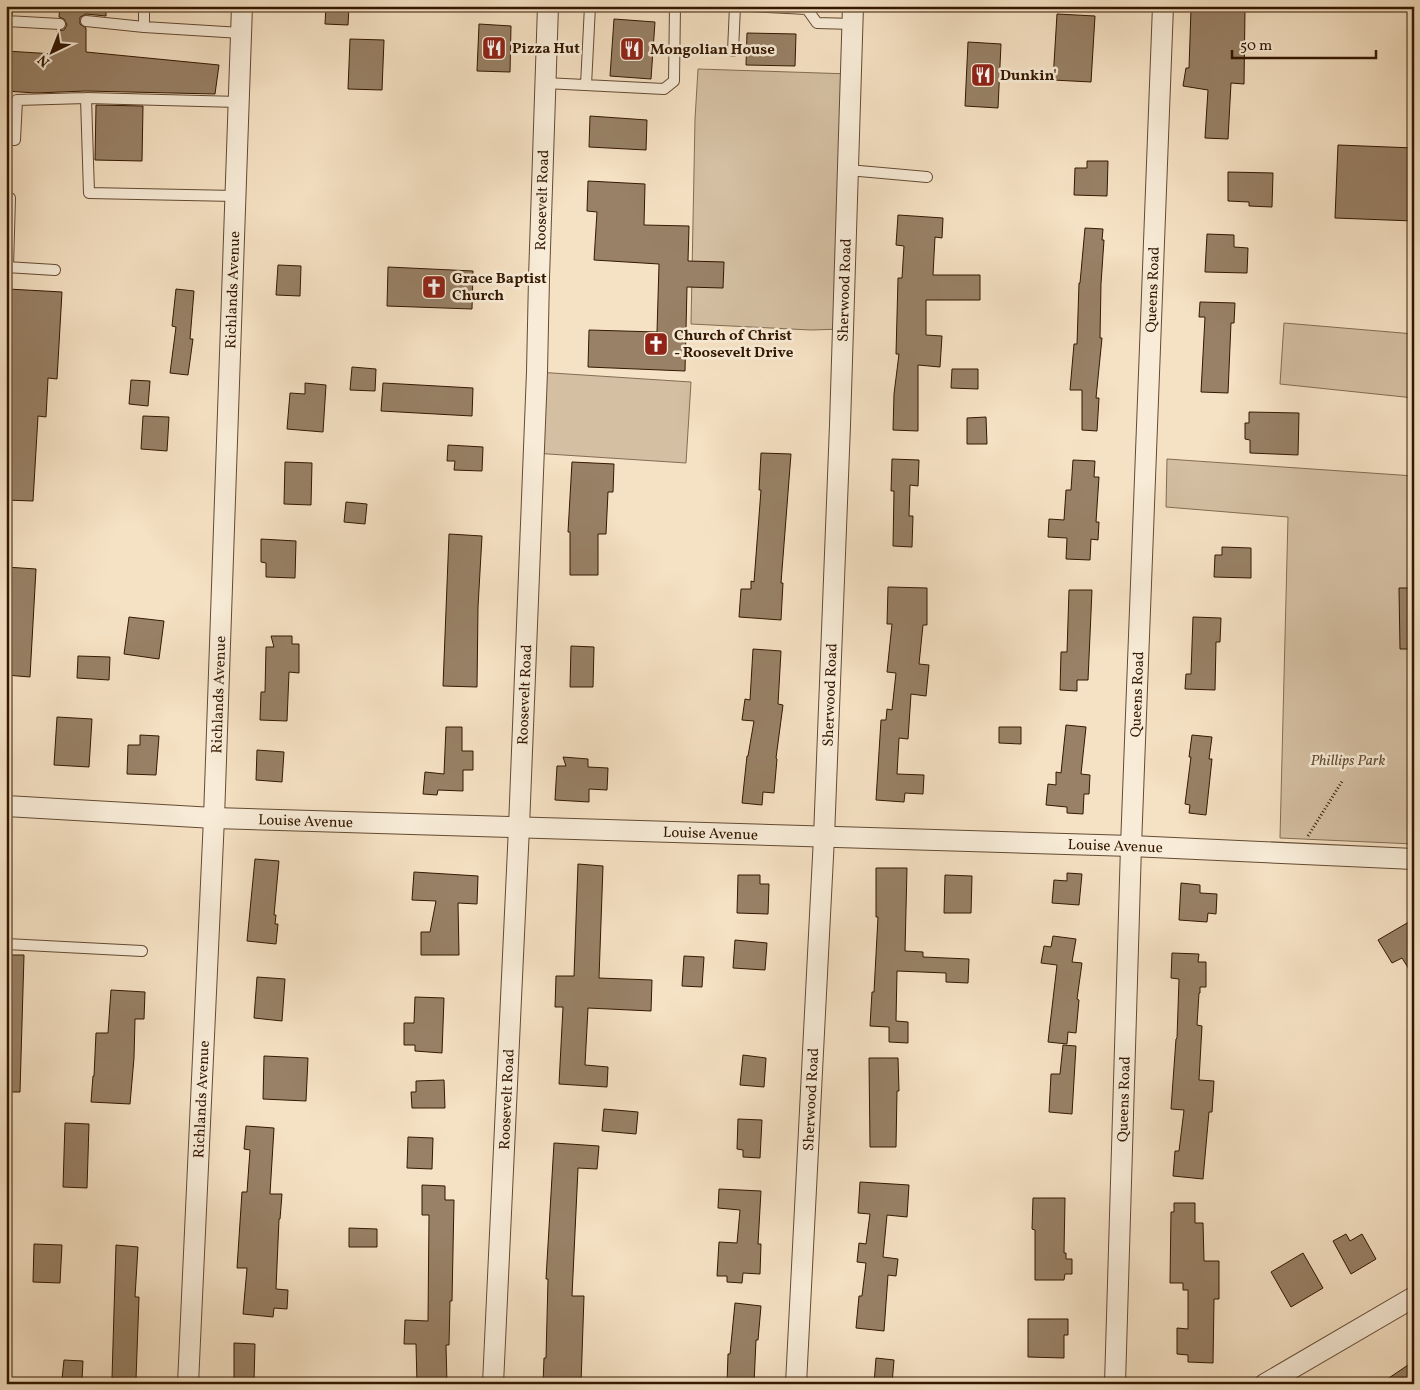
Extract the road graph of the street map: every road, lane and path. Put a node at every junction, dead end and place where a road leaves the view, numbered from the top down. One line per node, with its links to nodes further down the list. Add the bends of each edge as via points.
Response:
1 (7, 6): 11 (lane)
2 (144, 6): 14 (lane)
3 (242, 6): 15 (street, Richlands Avenue)
4 (548, 6): 17 (street, Roosevelt Road)
5 (590, 6): 18 (lane)
6 (676, 6): 18 (lane, via 674,81 664,90)
7 (735, 6): 16 (lane)
8 (748, 6): 10 (lane, via 807,9 817,23)
9 (1164, 6): 34 (street, Queens Road)
10 (853, 15): 23 (street, Sherwood Road)
11 (6, 21): 13 (lane)
12 (86, 21): 14 (lane)
13 (60, 24)
14 (144, 27): 15 (lane)
15 (241, 33): 21 (street, Richlands Avenue)
16 (733, 51)
17 (545, 83): 18 (lane); 32 (street, Roosevelt Road, via 538,372)
18 (586, 85)
19 (86, 98): 20 (lane); 21 (lane); 25 (lane, via 89,193)
20 (12, 100): 22 (lane, via 15,140)
21 (238, 102): 25 (street, Richlands Avenue)
22 (6, 140)
23 (848, 170): 24 (lane); 33 (street, Sherwood Road)
24 (927, 177)
25 (235, 196): 31 (street, Richlands Avenue)
26 (6, 198): 27 (lane, via 10,198)
27 (7, 267): 28 (lane)
28 (55, 270)
29 (1343, 780): 35 (path)
30 (6, 806): 31 (street, Louise Avenue)
31 (214, 818): 32 (street, Louise Avenue); 40 (street, Richlands Avenue)
32 (519, 827): 33 (street, Louise Avenue); 41 (street, Roosevelt Road)
33 (824, 837): 34 (street, Louise Avenue); 42 (street, Sherwood Road)
34 (1131, 846): 35 (street, Louise Avenue); 43 (street, Queens Road)
35 (1297, 854): 36 (street, Louise Avenue)
36 (1414, 859)
37 (6, 944): 38 (lane)
38 (142, 951)
39 (1414, 1297): 44 (street)
40 (188, 1384)
41 (493, 1384)
42 (796, 1384)
43 (1115, 1384)
44 (1265, 1384)

